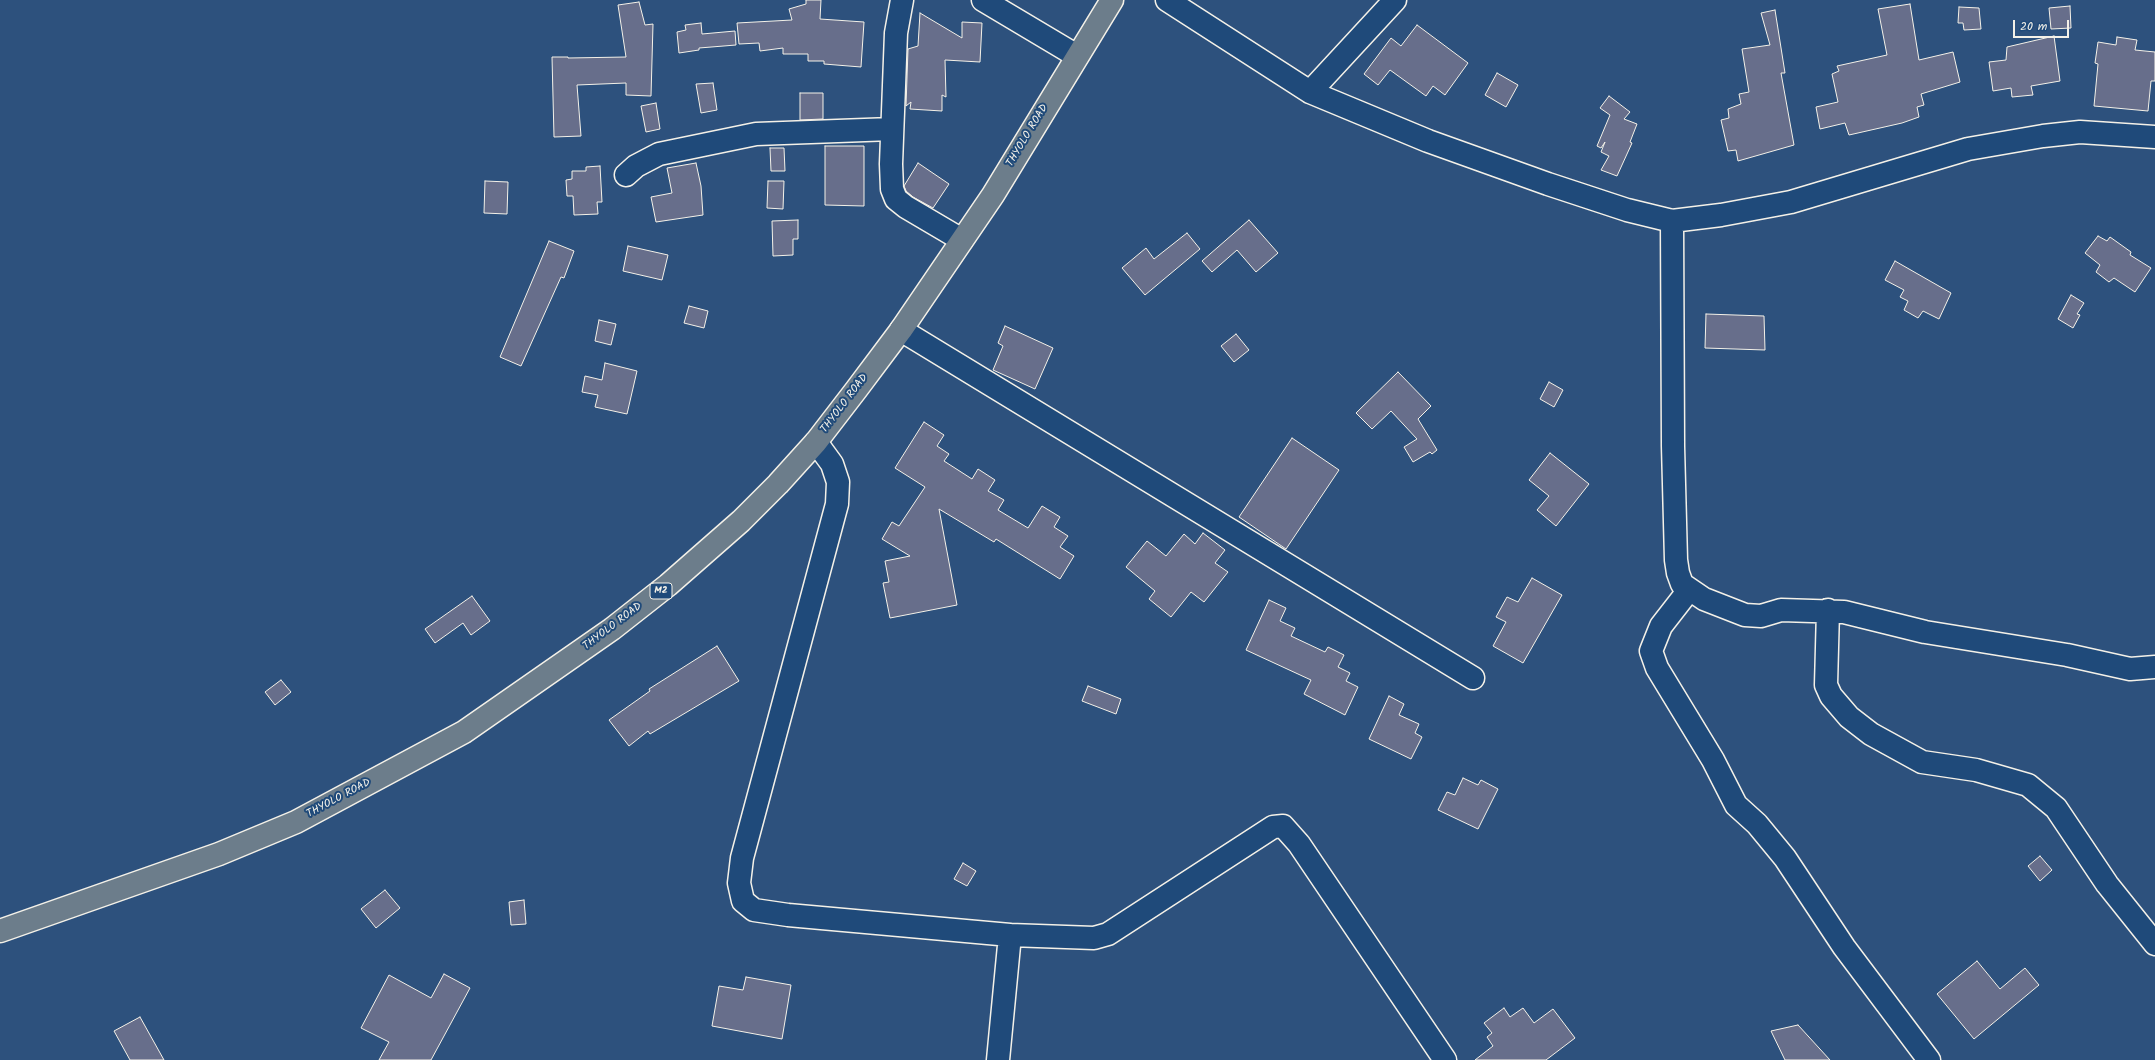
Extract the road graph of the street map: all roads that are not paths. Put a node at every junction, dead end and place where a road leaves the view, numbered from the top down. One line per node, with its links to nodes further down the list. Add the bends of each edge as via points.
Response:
1 (902, 0): 8 (street, via 896,33)
2 (983, 0): 6 (street)
3 (1112, 0): 6 (highway, THYOLO ROAD / M2)
4 (1167, 0): 7 (street)
5 (1395, 0): 7 (street)
6 (1077, 56): 12 (highway, THYOLO ROAD / M2)
7 (1310, 92): 11 (street, via 1428,141 1548,184 1627,210)
8 (892, 130): 10 (street, via 756,134 659,154 636,166); 12 (street, via 892,189 896,198 906,207)
9 (2155, 138): 11 (street, via 2080,132 2043,136 1968,149 1791,202 1721,216)
10 (626, 175)
11 (1672, 221): 15 (street, via 1676,560 1682,584)
12 (962, 240): 13 (highway, THYOLO ROAD / M2)
13 (901, 330): 14 (highway, THYOLO ROAD / M2); 18 (street)
14 (816, 442): 19 (highway, THYOLO ROAD / M2, via 741,521 668,585 612,629 464,732 296,822 219,854); 20 (street, via 832,464 838,482 838,504 742,858 739,883 743,901 754,910 788,916)
15 (1689, 590): 16 (street, via 1704,599 1745,614 1760,616 1781,610); 24 (street, via 1661,626 1651,651 1657,668 1713,760 1736,805 1785,858 1844,947)
16 (1828, 610): 17 (street, via 1924,632 2067,655 2130,669); 21 (street, via 1826,685 1831,696 1850,717 1871,734 1922,762 1976,770 2028,785 2056,808 2107,884)
17 (2155, 667)
18 (1472, 678)
19 (0, 931)
20 (1010, 935): 22 (street); 23 (street, via 1094,938 1108,934 1273,828 1283,826 1299,844)
21 (2155, 944)
22 (998, 1060)
23 (1445, 1060)
24 (1929, 1060)

